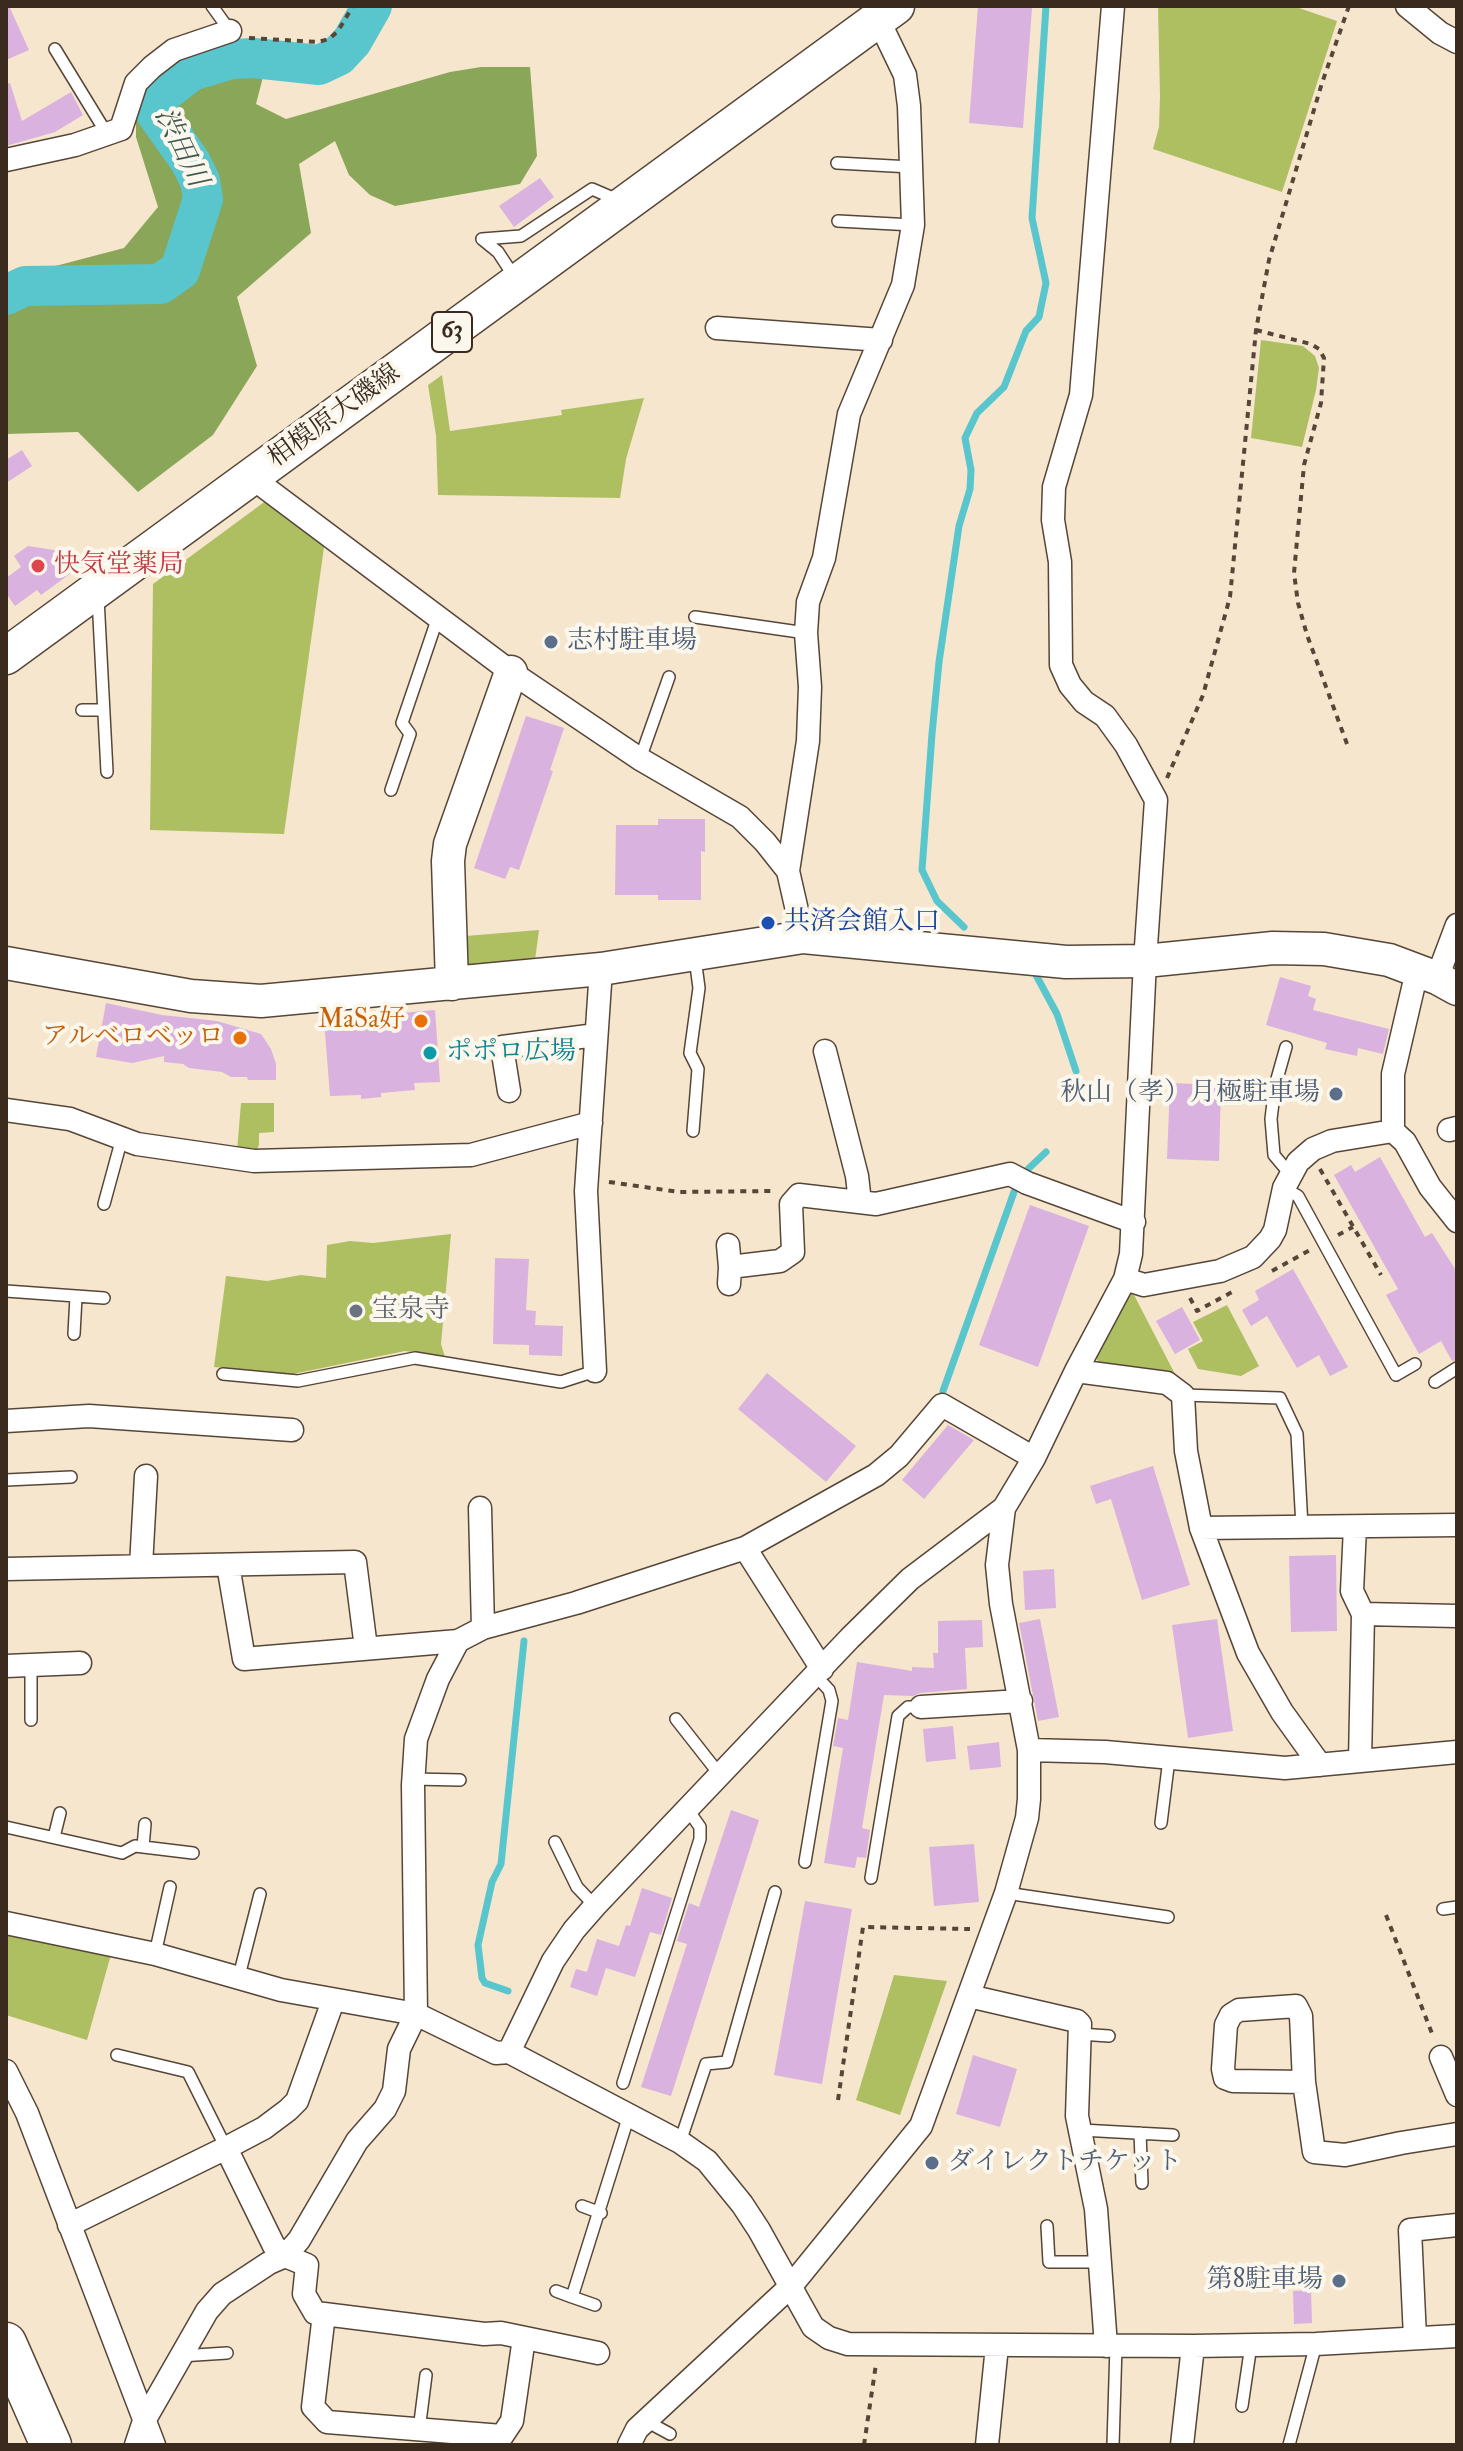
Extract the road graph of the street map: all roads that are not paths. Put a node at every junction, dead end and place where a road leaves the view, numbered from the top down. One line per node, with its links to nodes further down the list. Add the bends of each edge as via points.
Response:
1 (212, 6): 5 (lane)
2 (1113, 6): 35 (street, via 1081,395 1054,487 1053,520 1060,562 1061,665 1084,702 1105,716 1126,745 1156,800)
3 (1407, 6): 6 (street)
4 (888, 13): 11 (street, via 905,75); 12 (main road, 相模原大磯線 / 63)
5 (230, 31): 8 (street, via 174,50 152,67 136,83 121,129)
6 (1457, 42)
7 (55, 49): 8 (lane)
8 (107, 134): 9 (street)
9 (6, 160)
10 (837, 163): 11 (lane)
11 (911, 167): 14 (street)
12 (627, 204): 15 (main road, 相模原大磯線 / 63); 15 (lane, via 592,189 521,236 482,239 498,252)
13 (838, 221): 14 (lane)
14 (913, 225): 17 (street, via 903,285)
15 (519, 284): 18 (main road, 相模原大磯線 / 63)
16 (717, 328): 17 (street)
17 (881, 340): 22 (street, via 849,414 824,558 808,602)
18 (251, 477): 19 (main road, 相模原大磯線 / 63); 20 (street)
19 (98, 590): 23 (main road, 相模原大磯線 / 63); 27 (lane)
20 (438, 617): 24 (street); 30 (lane, via 402,723 410,734)
21 (695, 617): 22 (lane)
22 (806, 633): 31 (street, via 808,741)
23 (6, 656)
24 (511, 672): 28 (street); 39 (street, via 450,844)
25 (669, 677): 28 (lane)
26 (82, 710): 27 (lane)
27 (103, 710): 29 (lane)
28 (640, 759): 31 (street, via 740,817)
29 (107, 772)
30 (391, 790)
31 (788, 871): 33 (street)
32 (1457, 925): 38 (street)
33 (803, 937): 34 (street); 35 (street, via 1066,962)
34 (694, 953): 37 (street); 46 (lane, via 699,988 690,1053 698,1069)
35 (1145, 961): 38 (street, via 1295,947 1370,955); 53 (street)
36 (6, 963): 39 (street, via 191,996 261,1001)
37 (601, 969): 39 (street); 40 (street)
38 (1437, 979): 47 (street, via 1393,1074)
39 (452, 984)
40 (596, 1035): 43 (street, via 502,1047); 45 (street)
41 (1286, 1047): 49 (lane, via 1271,1119 1274,1155)
42 (825, 1051): 50 (street, via 826,1090 857,1176)
43 (509, 1091)
44 (6, 1110): 48 (street, via 70,1119)
45 (591, 1123): 48 (street, via 471,1155 254,1161); 62 (street, via 587,1178)
46 (693, 1131)
47 (1393, 1131): 49 (street, via 1332,1141 1298,1162); 52 (street)
48 (122, 1138): 51 (lane)
49 (1287, 1181): 55 (street, via 1279,1221 1253,1257 1220,1271 1144,1285); 60 (lane, via 1396,1375)
50 (860, 1202): 53 (street, via 876,1204 1010,1174); 54 (street, via 799,1195 791,1204 793,1252 780,1261)
51 (104, 1204)
52 (1457, 1221)
53 (1134, 1222): 55 (street)
54 (729, 1266)
55 (1125, 1279): 63 (street)
56 (6, 1291): 57 (lane)
57 (76, 1297): 58 (lane); 59 (lane)
58 (104, 1298)
59 (74, 1334)
60 (1415, 1364)
61 (1457, 1368): 65 (lane)
62 (595, 1371): 64 (lane, via 561,1382 415,1358 298,1381)
63 (1076, 1371): 66 (street, via 1167,1383); 69 (street)
64 (223, 1374)
65 (1435, 1382)
66 (1183, 1395): 76 (lane, via 1280,1398 1297,1434); 78 (street, via 1186,1451)
67 (6, 1421): 68 (street, via 89,1416 147,1429)
68 (292, 1430)
69 (1034, 1458): 74 (street); 79 (street, via 942,1405 876,1475)
70 (146, 1476): 81 (street)
71 (71, 1477): 72 (lane)
72 (6, 1480)
73 (480, 1508): 85 (street)
74 (1004, 1508): 91 (street, via 910,1579); 92 (street, via 997,1565)
75 (1457, 1525): 77 (street)
76 (1302, 1527): 77 (street); 78 (street)
77 (1355, 1527): 83 (street, via 1352,1591)
78 (1201, 1528): 100 (street, via 1248,1653)
79 (745, 1548): 85 (street); 91 (street)
80 (228, 1565): 81 (street); 87 (street, via 355,1562); 87 (street, via 246,1667)
81 (141, 1566): 82 (street)
82 (6, 1569)
83 (1363, 1614): 84 (street); 99 (street)
84 (1457, 1616)
85 (483, 1628): 86 (street)
86 (458, 1641): 87 (street); 102 (street, via 425,1709)
87 (366, 1648)
88 (80, 1663): 89 (street)
89 (31, 1665): 90 (street); 95 (lane)
90 (6, 1666)
91 (819, 1672): 101 (street); 113 (lane, via 832,1701)
92 (1021, 1701): 93 (street); 96 (street)
93 (921, 1707): 114 (lane, via 908,1707 898,1716)
94 (676, 1719): 101 (lane)
95 (31, 1720)
96 (1029, 1750): 98 (street); 117 (street, via 1027,1818)
97 (1457, 1752): 99 (street)
98 (1169, 1759): 100 (street, via 1285,1768); 106 (lane)
99 (1360, 1761): 100 (street)
100 (1320, 1765)
101 (720, 1775): 104 (street)
102 (413, 1779): 103 (lane); 128 (street)
103 (460, 1780)
104 (688, 1810): 119 (street); 136 (lane, via 700,1827 700,1839)
105 (60, 1813): 109 (lane)
106 (1161, 1823)
107 (145, 1824): 111 (lane)
108 (6, 1827): 109 (lane)
109 (54, 1837): 111 (lane, via 122,1853)
110 (555, 1842): 119 (lane, via 577,1887)
111 (143, 1847): 112 (lane)
112 (193, 1853)
113 (805, 1862)
114 (871, 1878)
115 (170, 1887): 124 (lane)
116 (775, 1892): 143 (lane, via 727,2062 706,2064)
117 (1006, 1893): 122 (lane); 126 (street)
118 (260, 1894): 125 (lane)
119 (595, 1906): 131 (street, via 553,1961)
120 (1457, 1907): 121 (lane)
121 (1443, 1909)
122 (1168, 1917)
123 (6, 1923): 124 (street)
124 (155, 1954): 125 (street)
125 (239, 1976): 127 (street)
126 (969, 1996): 129 (street, via 1077,2021); 153 (street, via 921,2126)
127 (333, 2001): 128 (street); 144 (street, via 297,2101 264,2128)
128 (416, 2014): 131 (street, via 496,2053); 151 (street, via 399,2049 394,2091 385,2109 357,2141)
129 (1079, 2034): 130 (lane); 139 (street, via 1076,2105)
130 (1109, 2036)
131 (509, 2052): 138 (street)
132 (117, 2055): 144 (lane, via 188,2072)
133 (1441, 2057): 137 (street)
134 (6, 2071): 148 (street)
135 (1304, 2082): 135 (street, via 1296,2006 1231,2015 1226,2025 1225,2078); 141 (street, via 1314,2152 1345,2155)
136 (623, 2083)
137 (1457, 2095)
138 (629, 2114): 143 (street); 147 (lane)
139 (1081, 2130): 140 (lane); 152 (street)
140 (1140, 2133): 142 (lane); 145 (lane)
141 (1457, 2134)
142 (1173, 2135)
143 (680, 2142): 153 (street, via 707,2161 742,2204)
144 (226, 2148): 148 (street, via 104,2215); 151 (street, via 274,2246)
145 (1142, 2183)
146 (582, 2206): 147 (lane)
147 (601, 2213): 155 (lane)
148 (69, 2225): 172 (street)
149 (1457, 2225): 160 (street, via 1410,2230)
150 (1047, 2226): 152 (lane, via 1049,2264)
151 (285, 2256): 157 (street, via 307,2265 304,2294 315,2313); 169 (street, via 222,2294)
152 (1100, 2262): 165 (street)
153 (791, 2286): 164 (street, via 813,2327 848,2344); 173 (street)
154 (556, 2291): 155 (lane)
155 (572, 2297): 156 (lane)
156 (595, 2305)
157 (324, 2314): 159 (street); 174 (street, via 313,2407 327,2422)
158 (1457, 2336): 160 (street)
159 (524, 2338): 168 (street); 174 (street, via 512,2421 502,2436)
160 (1415, 2338): 162 (street)
161 (6, 2343): 176 (highway)
162 (1316, 2344): 163 (street); 183 (lane)
163 (1251, 2345): 166 (street); 171 (lane)
164 (997, 2346): 165 (street); 180 (street)
165 (1111, 2346): 166 (street); 181 (lane)
166 (1193, 2346): 182 (street)
167 (227, 2353): 169 (lane)
168 (598, 2353)
169 (180, 2356): 172 (street)
170 (426, 2375): 174 (lane)
171 (1242, 2406)
172 (144, 2421): 177 (street); 178 (street)
173 (646, 2421): 175 (lane); 179 (street)
174 (419, 2431)
175 (670, 2434)
176 (51, 2445)
177 (136, 2445)
178 (154, 2445)
179 (629, 2445)
180 (987, 2445)
181 (1113, 2445)
182 (1182, 2445)
183 (1289, 2445)

